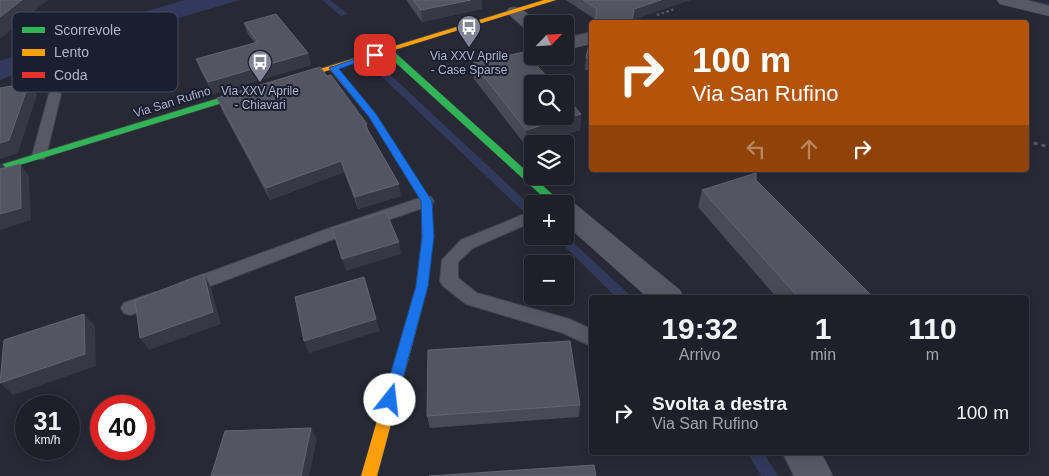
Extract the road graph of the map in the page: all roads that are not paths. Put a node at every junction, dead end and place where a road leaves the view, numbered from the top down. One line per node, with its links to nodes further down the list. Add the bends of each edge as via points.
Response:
1 (552, 0): 4 (street, Via San Rufino)
2 (1006, 0): 3 (street)
3 (1049, 11)
4 (515, 12): 5 (street); 8 (street, Via San Rufino)
5 (524, 19)
6 (589, 38): 7 (street)
7 (574, 42)
8 (388, 51): 9 (street, Via San Rufino); 13 (street)
9 (334, 68): 11 (street, Via San Rufino); 14 (street, via 373,116)
10 (55, 94): 11 (lane)
11 (39, 156): 12 (street, Via San Rufino)
12 (0, 168)
13 (548, 195)
14 (426, 201): 18 (lane); 21 (street, via 428,237 422,286)
15 (574, 218): 17 (street)
16 (524, 219): 19 (lane, via 466,244 450,260 449,281 472,299 569,327)
17 (665, 295)
18 (130, 308)
19 (589, 337)
20 (802, 455): 22 (street)
21 (369, 476)
22 (814, 476)

